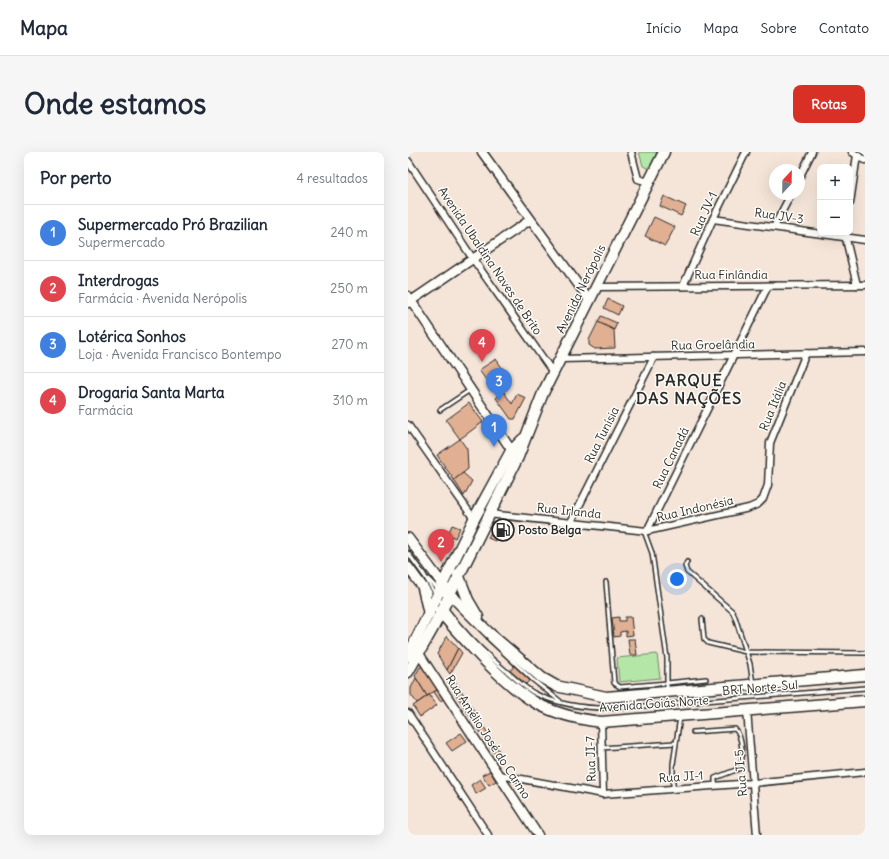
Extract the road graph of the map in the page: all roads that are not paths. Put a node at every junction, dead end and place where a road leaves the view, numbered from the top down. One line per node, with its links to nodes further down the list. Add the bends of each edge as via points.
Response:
1 (482, 152): 14 (street)
2 (631, 152): 10 (street, via 638,179)
3 (664, 152): 10 (main road, Avenida Nerópolis)
4 (746, 152): 13 (street, Rua JV-1)
5 (812, 152): 9 (street)
6 (855, 154): 7 (street); 12 (street)
7 (865, 160)
8 (408, 161): 20 (street, Avenida Ubaldina Naves de Brito)
9 (805, 166)
10 (649, 182): 25 (main road, Avenida Nerópolis)
11 (788, 200): 15 (street)
12 (850, 200)
13 (713, 219): 15 (street, Rua JV-3); 23 (street, Rua JV-1)
14 (530, 220): 20 (street); 27 (street)
15 (774, 227): 16 (street, Rua JV-3)
16 (817, 232)
17 (845, 236): 21 (street)
18 (849, 236): 19 (street, Rua JV-3)
19 (865, 240)
20 (473, 259): 26 (street); 33 (street, Avenida Ubaldina Naves de Brito)
21 (857, 285): 22 (street, Rua Finlândia); 24 (street, Rua Finlândia)
22 (865, 285)
23 (683, 286): 24 (street, Rua Finlândia); 25 (street, Rua Finlândia)
24 (768, 286): 30 (street, Rua Canadá)
25 (596, 287): 27 (main road, Avenida Nerópolis)
26 (409, 300): 34 (street)
27 (590, 301): 32 (main road, Avenida Nerópolis)
28 (865, 352): 29 (street, Rua Groelândia)
29 (806, 353): 30 (street, Rua Groelândia); 38 (street, Rua Itália, via 770,443 768,485 763,499)
30 (734, 355): 31 (street, Rua Groelândia); 42 (street, Rua Canadá)
31 (654, 357): 32 (street, Rua Groelândia); 41 (street, Rua Tunísia)
32 (561, 359): 33 (main road, Avenida Nerópolis)
33 (554, 374): 37 (main road, Avenida Nerópolis)
34 (471, 390): 35 (lane); 37 (street)
35 (440, 410)
36 (408, 425): 40 (street)
37 (515, 454): 39 (main road, Avenida Nerópolis); 40 (main road, Avenida Nerópolis)
38 (749, 508): 42 (street, Rua Indonésia)
39 (488, 514): 41 (street, Rua Irlanda); 47 (main road, Avenida Nerópolis)
40 (474, 520): 50 (main road, Avenida Nerópolis)
41 (571, 522): 42 (street, Rua Irlanda)
42 (646, 531): 64 (lane, via 652,553 667,658)
43 (408, 538): 50 (main road)
44 (408, 553): 50 (lane)
45 (688, 562): 57 (lane, via 688,572 732,611)
46 (408, 567): 49 (main road)
47 (458, 574): 50 (main road, Avenida Nerópolis); 55 (main road, via 468,600)
48 (606, 582): 64 (lane, via 614,683 620,687)
49 (423, 588): 50 (main road); 51 (main road)
50 (442, 597): 51 (main road); 53 (main road); 54 (main road, Avenida Goiás Norte); 55 (main road); 67 (lane, via 522,671); 67 (lane, BRT Norte-Sul, via 464,631 491,658 527,689)
51 (429, 614): 59 (main road)
52 (702, 619): 57 (lane, via 704,640)
53 (432, 628): 54 (main road); 56 (main road)
54 (453, 628): 71 (main road, Avenida Goiás Norte, via 522,695 573,719)
55 (488, 632): 64 (main road, Avenida Goiás Norte, via 542,678 556,686 606,696)
56 (418, 652): 60 (main road); 76 (street, Rua Amélio José do Carmo)
57 (746, 652): 58 (lane); 63 (lane)
58 (865, 653)
59 (408, 656)
60 (408, 672)
61 (865, 675): 63 (main road, Avenida Goiás Norte)
62 (706, 679): 64 (lane)
63 (753, 685): 64 (main road, Avenida Goiás Norte)
64 (667, 687)
65 (865, 688): 67 (lane, BRT Norte-Sul, via 619,708 582,707)
66 (865, 701): 68 (main road, Avenida Goiás Norte)
67 (562, 702)
68 (747, 710): 70 (main road, Avenida Goiás Norte); 77 (street, Rua JI-5)
69 (408, 713): 81 (street)
70 (680, 716): 71 (main road, Avenida Goiás Norte); 73 (lane)
71 (601, 722): 74 (street, Rua JI-7)
72 (693, 732): 78 (lane, via 735,729 739,733 741,768 715,778)
73 (675, 743): 74 (lane); 79 (lane, via 672,764)
74 (601, 748): 80 (street, Rua JI-7)
75 (865, 772): 77 (street, Rua JI-1)
76 (500, 775): 80 (street, Rua JI-1); 82 (street, Rua Amélio José do Carmo)
77 (753, 783): 78 (street, Rua JI-1); 83 (street, Rua JI-5)
78 (715, 786): 79 (street, Rua JI-1)
79 (673, 789): 80 (street, Rua JI-1)
80 (604, 794)
81 (488, 835)
82 (538, 835)
83 (758, 835)

